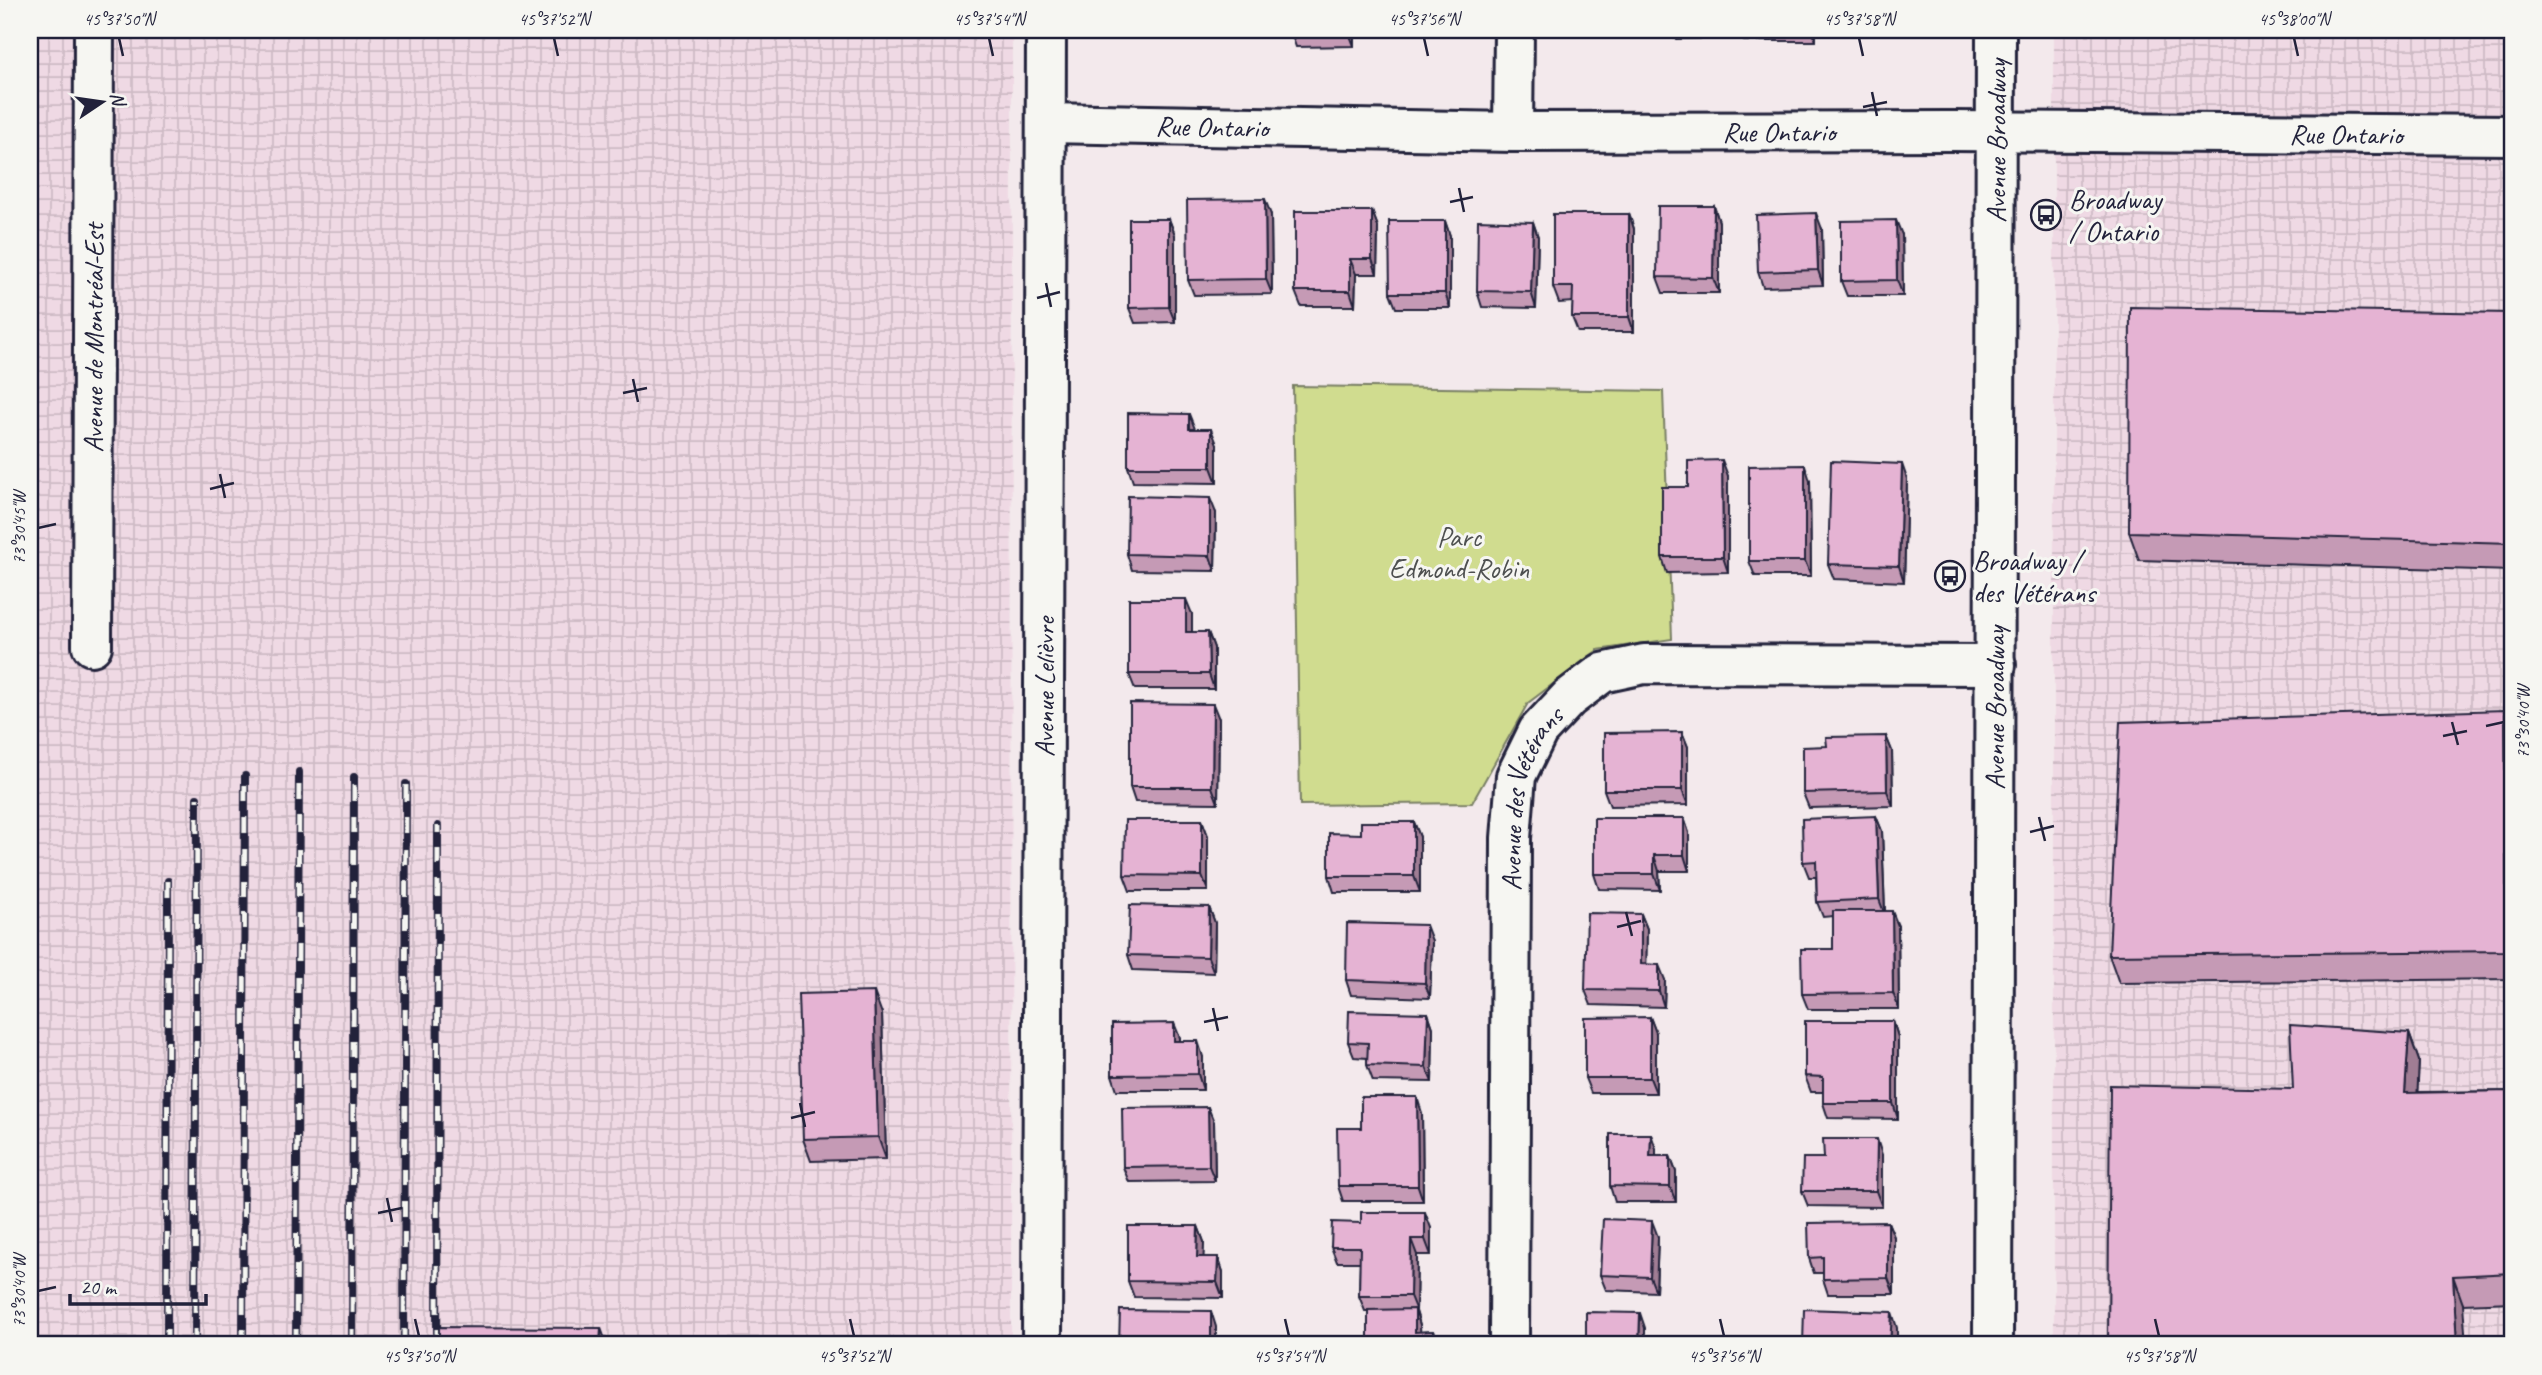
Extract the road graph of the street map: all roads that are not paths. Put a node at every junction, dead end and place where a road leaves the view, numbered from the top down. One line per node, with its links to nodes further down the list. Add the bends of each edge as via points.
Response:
1 (94, 30): 9 (street, Avenue de Montréal-Est)
2 (1046, 30): 5 (street, Avenue Lelièvre)
3 (1514, 30): 6 (street)
4 (1996, 30): 7 (street, Avenue Broadway)
5 (1046, 123): 6 (street, Rue Ontario); 11 (street, Avenue Lelièvre)
6 (1513, 132): 7 (street, Rue Ontario)
7 (1996, 132): 8 (street, Rue Ontario); 10 (street, Avenue Broadway)
8 (2512, 135)
9 (92, 646)
10 (1996, 665): 12 (street, Avenue des Vétérans, via 1644,664 1602,673 1569,698 1538,731 1516,776 1511,838); 13 (street, Avenue Broadway)
11 (1042, 1345)
12 (1508, 1345)
13 (1993, 1345)

